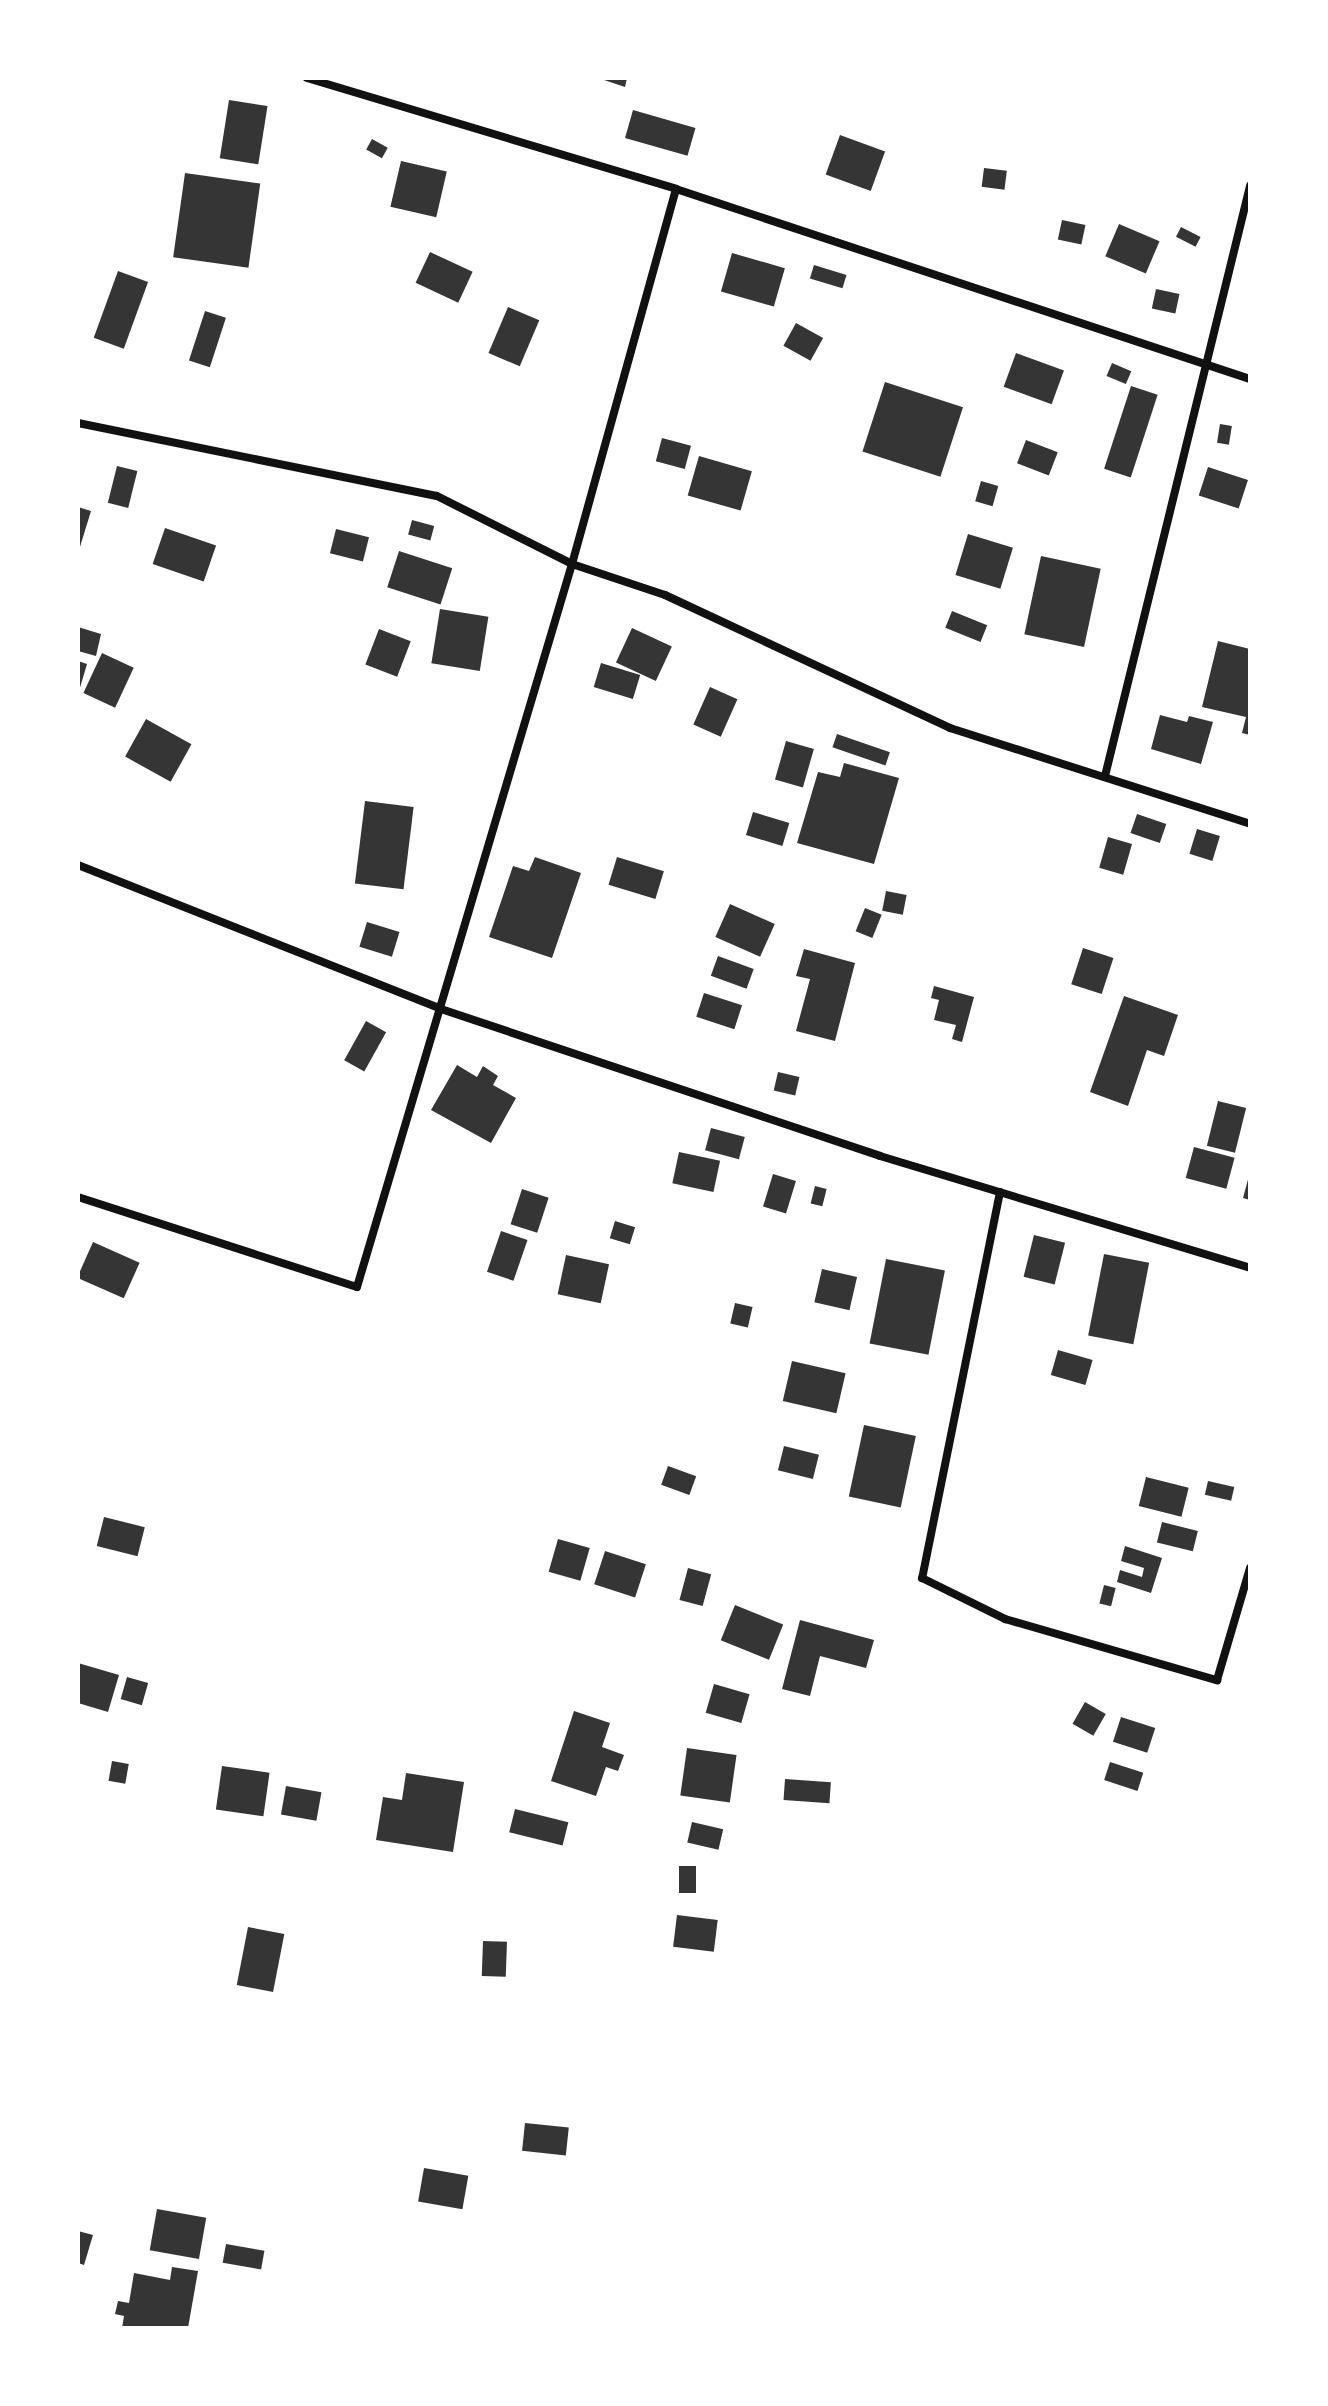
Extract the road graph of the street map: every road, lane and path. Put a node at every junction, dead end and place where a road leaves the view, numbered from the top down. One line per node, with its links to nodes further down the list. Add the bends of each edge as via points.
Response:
1 (307, 78): 3 (street)
2 (1250, 186): 4 (street)
3 (676, 189): 4 (street); 7 (street)
4 (1207, 365): 5 (street); 8 (street)
5 (1250, 379)
6 (78, 423): 7 (street, via 437,496)
7 (572, 564): 8 (street, via 665,595 950,728); 11 (street)
8 (1105, 776): 9 (street)
9 (1250, 824)
10 (78, 865): 11 (street)
11 (441, 1009): 12 (street); 13 (street, via 357,1287)
12 (1000, 1192): 14 (street); 15 (street, via 922,1578 1005,1619 1217,1680)
13 (78, 1197)
14 (1250, 1268)
15 (1250, 1568)

